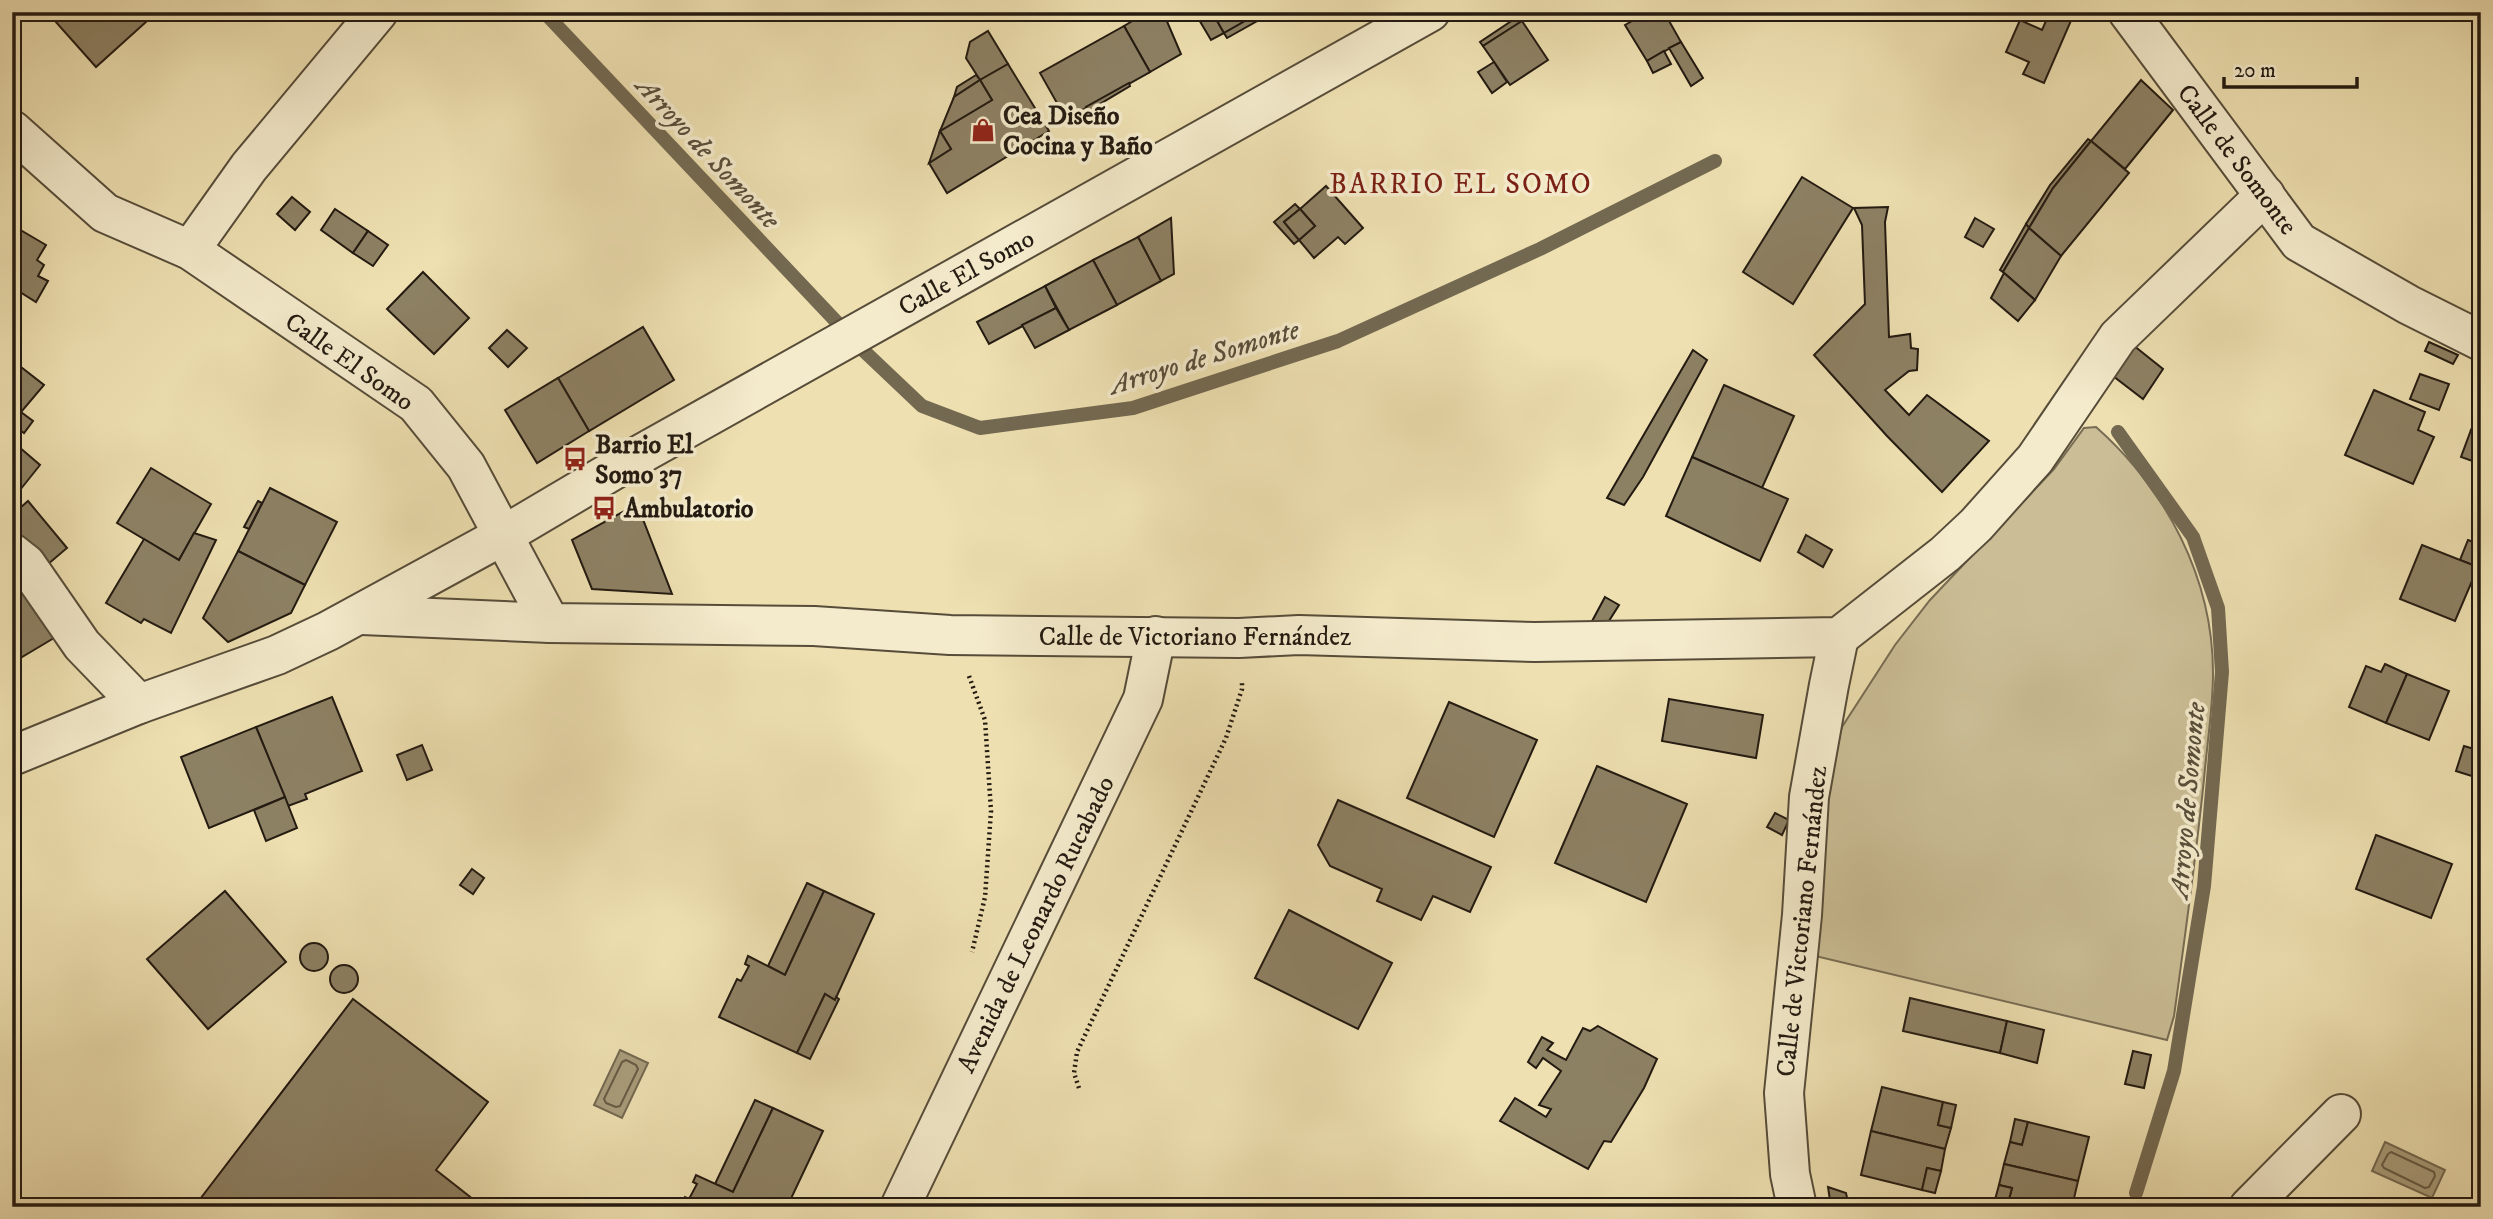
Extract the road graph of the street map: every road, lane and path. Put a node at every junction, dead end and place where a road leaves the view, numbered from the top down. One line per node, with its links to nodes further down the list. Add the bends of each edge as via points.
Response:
1 (379, 12): 6 (street, via 249,167)
2 (1430, 12): 8 (street, Calle El Somo)
3 (2128, 12): 5 (street, Calle de Somonte)
4 (12, 130): 6 (street, Calle El Somo, via 105,214)
5 (2265, 195): 7 (street, Calle de Somonte, via 2299,242); 14 (street, via 2118,337 2035,459 1976,525)
6 (190, 250): 8 (street, Calle El Somo, via 416,404 466,466)
7 (2481, 341)
8 (504, 535): 10 (street, Calle El Somo); 11 (street)
9 (12, 553): 16 (street, via 26,565 82,645)
10 (362, 615): 11 (street, Calle de Victoriano Fernández); 16 (street, Calle El Somo, via 277,655)
11 (550, 623): 12 (street, Calle de Victoriano Fernández, via 814,626)
12 (950, 635): 13 (street, Calle de Victoriano Fernández); 18 (path, via 985,720 991,811 985,897)
13 (1156, 636): 15 (street, Calle de Victoriano Fernández); 21 (street, Avenida de Leonardo Rucabado, via 1143,699)
14 (1839, 637): 15 (street, Calle de Victoriano Fernández, via 1535,642 1299,635); 22 (street, Calle de Victoriano Fernández, via 1810,797 1784,1093)
15 (1239, 638): 19 (path, via 1242,690 1226,738 1077,1052 1074,1073)
16 (139, 704): 17 (street, Calle El Somo)
17 (12, 756)
18 (970, 961)
19 (1079, 1088)
20 (2342, 1114): 23 (street)
21 (900, 1207)
22 (1797, 1207)
23 (2249, 1207)

